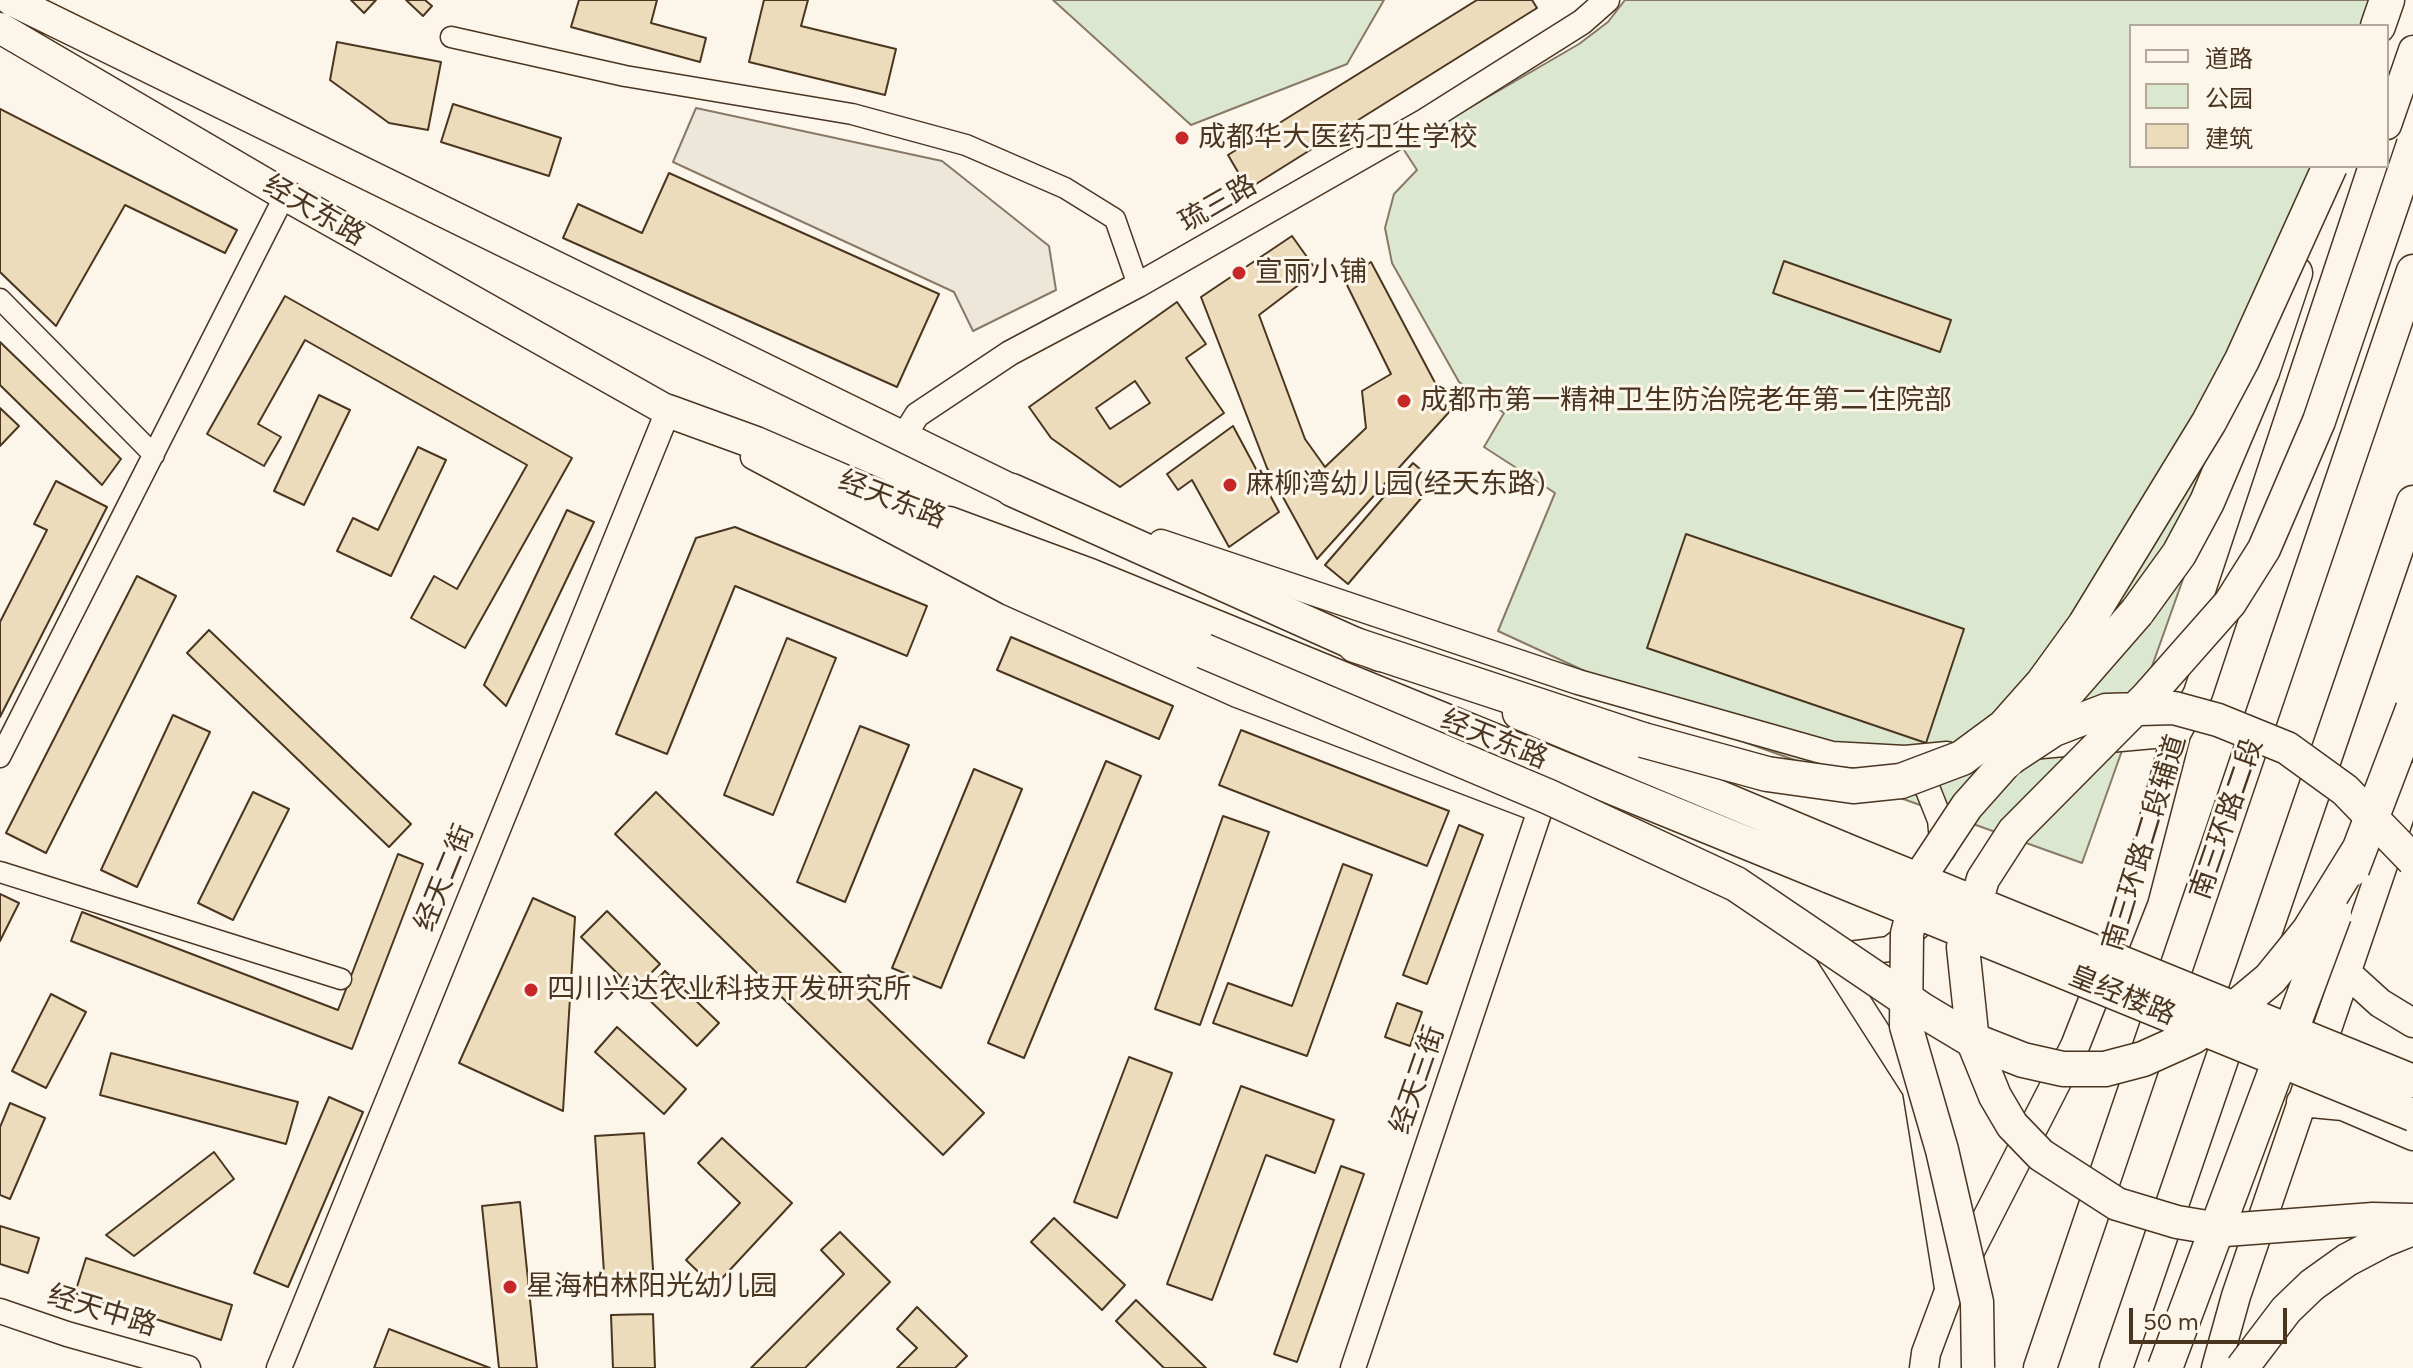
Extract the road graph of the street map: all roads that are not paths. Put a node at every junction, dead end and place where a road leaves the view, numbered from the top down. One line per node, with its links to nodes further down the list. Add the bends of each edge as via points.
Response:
1 (11, 0): 18 (main road, 经天东路)
2 (1607, 0): 15 (street, 琉三路, via 1582,22 1425,121)
3 (2387, 0): 4 (highway)
4 (2379, 24)
5 (0, 28): 13 (main road, 经天东路)
6 (451, 37): 15 (street, via 625,76 852,114 966,145 1065,188 1115,219)
7 (2413, 50): 8 (main road)
8 (2389, 119)
9 (2413, 144): 43 (highway, bridge, via 2319,421 2264,549 2230,603 2147,697 2014,831 1983,879 1963,947 1973,1042 2012,1125 2041,1155 2117,1204 2225,1230)
10 (2329, 168): 23 (highway, bridge, via 2209,422 2085,625 2004,727 1962,758 1901,781 1853,786 1767,774 1643,740)
11 (2329, 168): 28 (highway, bridge, via 2262,372 2179,554 2137,612)
12 (2372, 168): 25 (main road, 南三环路二段辅道, via 2198,693)
13 (285, 195): 17 (main road, 经天东路); 19 (street)
14 (2413, 271): 52 (highway, 南三环路二段)
15 (1138, 285): 18 (street, 琉三路, via 1010,353 917,415)
16 (0, 299): 19 (street)
17 (668, 411): 20 (highway, 经天东路); 30 (street, via 1009,593 1237,695); 48 (street, 经天二街)
18 (904, 436): 21 (main road, 经天东路)
19 (154, 455): 26 (street)
20 (852, 486): 31 (highway, bridge, via 1023,574 1549,797 1736,884 1922,1010 1972,1040 2023,1060 2063,1069 2105,1069 2192,1037 2270,979 2309,931); 33 (highway, 经天东路)
21 (1012, 490): 23 (highway, 经天东路); 27 (street, via 1578,682 1832,754)
22 (2413, 502): 53 (highway)
23 (1355, 645): 33 (highway, 经天东路)
24 (2413, 712): 31 (highway, bridge)
25 (2176, 734): 27 (street); 45 (main road, 南三环路二段辅道, via 2134,896 2086,1021)
26 (0, 757)
27 (1905, 758): 35 (street, via 1928,790 1940,820 1944,867 1924,924 1889,949)
28 (2007, 761): 32 (highway, bridge, via 2054,730 2106,710 2174,708 2287,748 2345,790); 51 (highway, bridge, via 1967,806 1922,874 1907,934 1906,1026 1977,1302)
29 (2413, 777): 36 (main road)
30 (1540, 810): 35 (street, via 1782,903); 49 (street, 经天三街)
31 (2359, 850): 54 (highway, bridge)
32 (2413, 860)
33 (1837, 863): 39 (highway, 皇经楼路, bridge); 41 (highway, 皇经楼路, bridge)
34 (0, 872): 37 (street)
35 (1831, 956): 45 (street, via 1915,1090)
36 (2347, 973): 38 (main road); 40 (main road)
37 (341, 979)
38 (2413, 1023)
39 (2413, 1081)
40 (2301, 1102): 42 (main road, via 2343,1106); 55 (main road)
41 (2413, 1115)
42 (2413, 1136)
43 (2413, 1220)
44 (2413, 1229): 56 (highway, bridge, via 2347,1260 2312,1285)
45 (1948, 1294): 50 (main road, 南三环路二段辅道)
46 (0, 1311): 47 (street, 经天中路)
47 (188, 1368)
48 (279, 1368)
49 (1353, 1368)
50 (1924, 1368)
51 (1978, 1368)
52 (2040, 1368)
53 (2116, 1368)
54 (2165, 1368)
55 (2216, 1368)
56 (2242, 1368)

